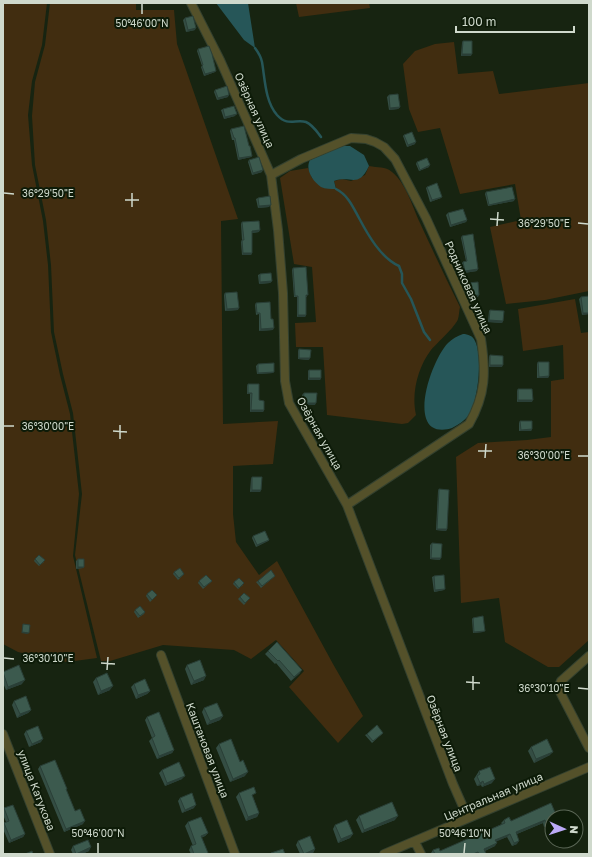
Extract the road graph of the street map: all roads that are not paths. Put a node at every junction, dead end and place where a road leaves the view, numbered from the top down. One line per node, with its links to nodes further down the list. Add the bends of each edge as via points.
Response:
1 (191, 3): 2 (street, Озёрная улица, via 220,60)
2 (271, 175): 3 (street, Озёрная улица, via 284,293 285,381 289,403); 3 (street, Родниковая улица, via 301,159 352,138 366,139 384,147 395,158 426,218 481,339 484,360 482,395 469,424)
3 (347, 505): 9 (street, Озёрная улица)
4 (161, 654): 12 (street, Каштановая улица)
5 (589, 656): 7 (street, via 561,681 558,688)
6 (3, 734): 11 (street, улица Катукова)
7 (589, 748)
8 (589, 767): 9 (street, Центральная улица)
9 (468, 818): 10 (street, Центральная улица)
10 (415, 842): 13 (street, Центральная улица); 14 (street)
11 (50, 854)
12 (236, 854)
13 (384, 854)
14 (420, 854)

